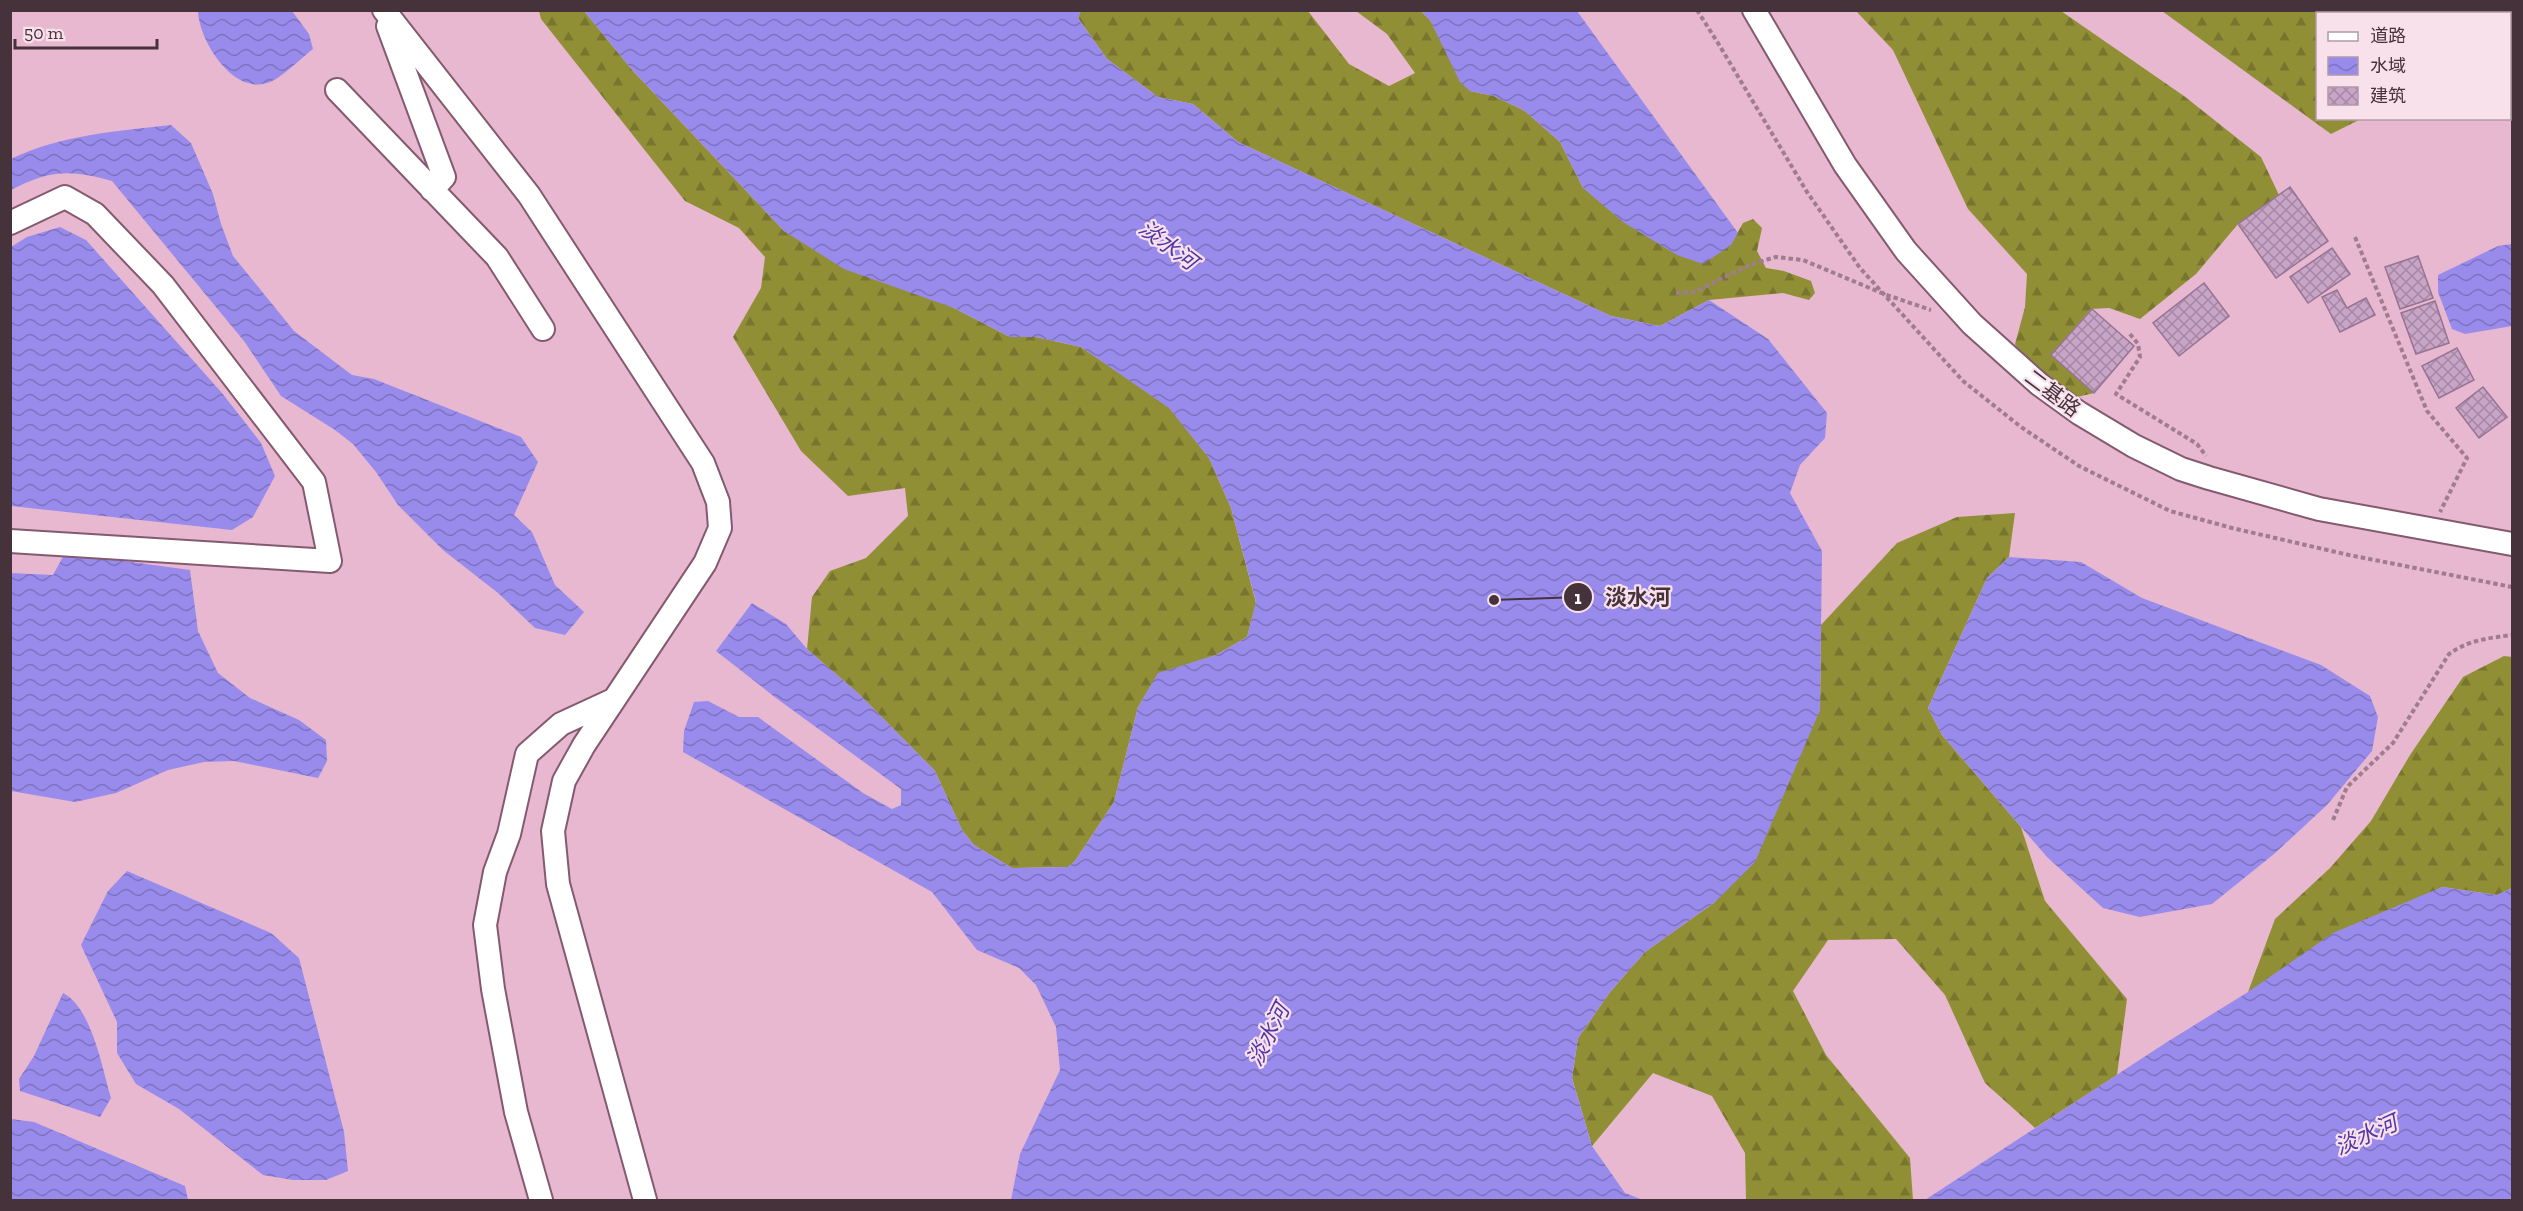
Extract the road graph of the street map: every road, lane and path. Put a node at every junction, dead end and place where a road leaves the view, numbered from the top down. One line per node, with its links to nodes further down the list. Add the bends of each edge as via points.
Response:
1 (383, 10): 4 (street, via 444,177); 16 (street, via 529,195 703,463 718,502 720,528 705,563)
2 (1754, 10): 11 (street, 二基路, via 1874,208 1906,251 1972,324 2039,384 2079,413 2134,446)
3 (337, 90): 4 (street)
4 (432, 190): 9 (street, via 497,257)
5 (10, 223): 13 (street, via 65,197 95,214 156,278 314,482 330,561)
6 (2355, 237): 12 (path, via 2427,411 2467,458)
7 (1676, 293): 8 (path, via 1694,292 1776,257 1803,260)
8 (1939, 313)
9 (543, 329)
10 (2130, 334): 11 (path, via 2138,344 2140,357 2116,394 2197,444 2207,458)
11 (2210, 478): 12 (street, 二基路, via 2319,509)
12 (2433, 529): 14 (street, 二基路)
13 (10, 542)
14 (2512, 544)
15 (2512, 635): 17 (path, via 2484,638 2449,654 2393,743 2347,787)
16 (614, 699): 18 (street, via 561,724 527,754 485,925 514,1101); 19 (street, via 564,782 553,831 558,884)
17 (2333, 820)
18 (541, 1200)
19 (645, 1200)

